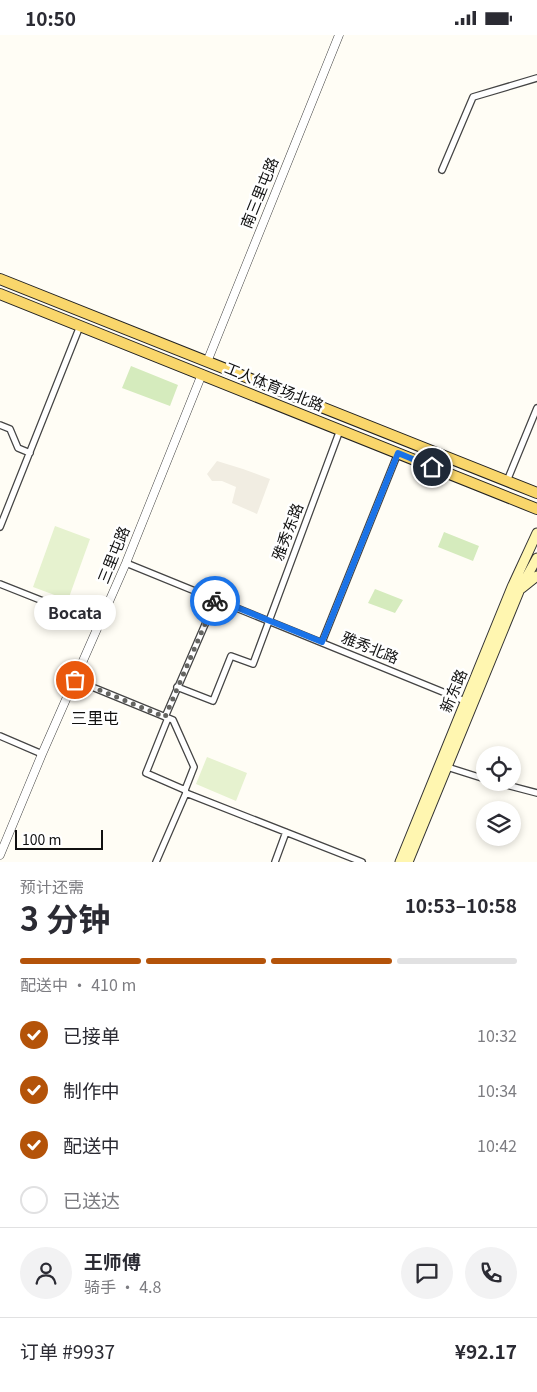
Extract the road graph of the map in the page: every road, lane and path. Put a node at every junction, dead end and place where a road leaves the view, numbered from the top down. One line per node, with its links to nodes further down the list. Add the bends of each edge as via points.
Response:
1 (340, 35): 7 (street, 南三里屯路)
2 (537, 77): 3 (street, via 473,97)
3 (442, 170)
4 (0, 279): 7 (main road, 工人体育场北路)
5 (0, 294): 6 (main road, 工人体育场北路)
6 (80, 326): 8 (main road, 工人体育场北路); 12 (street)
7 (207, 362): 14 (main road, 工人体育场北路)
8 (202, 374): 11 (main road, 工人体育场北路); 20 (street, 三里屯路)
9 (537, 408): 14 (street)
10 (0, 425): 12 (street, via 10,429 18,448)
11 (340, 430): 13 (main road, 工人体育场北路); 25 (street, 雅秀东路)
12 (30, 453): 17 (street)
13 (398, 453): 16 (main road, 工人体育场北路); 27 (street)
14 (508, 481): 15 (main road, 工人体育场北路)
15 (537, 493)
16 (537, 509)
17 (0, 527)
18 (537, 533): 30 (main road, 新东路)
19 (537, 559): 23 (main road, 新东路)
20 (126, 563): 24 (street, 雅秀北路); 26 (street, 三里屯路)
21 (537, 576): 23 (main road)
22 (0, 584): 26 (street)
23 (520, 589): 34 (main road, 新东路)
24 (216, 599): 25 (street, 雅秀北路); 29 (street)
25 (269, 620): 27 (street, 雅秀北路); 29 (street, 雅秀东路, via 253,664 231,656 213,701)
26 (101, 624): 28 (street, 三里屯路)
27 (322, 642): 30 (street, 雅秀北路)
28 (75, 680): 31 (street); 33 (street, 三里屯路)
29 (177, 687): 31 (street)
30 (465, 701): 44 (main road, 新东路)
31 (167, 718): 37 (street, via 173,721 194,767); 37 (street, via 146,773)
32 (0, 737): 33 (street)
33 (42, 754): 40 (street, 三里屯路)
34 (447, 767): 35 (street); 45 (main road, 新东路)
35 (476, 776)
36 (521, 789): 38 (street)
37 (185, 791): 39 (street); 41 (street)
38 (537, 793)
39 (286, 832): 42 (street); 43 (street)
40 (0, 855)
41 (156, 862)
42 (275, 862)
43 (362, 862)
44 (400, 862)
45 (408, 862)

